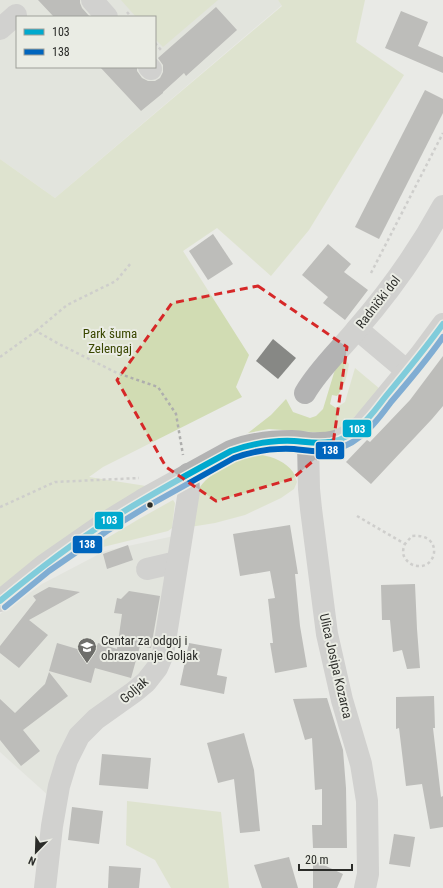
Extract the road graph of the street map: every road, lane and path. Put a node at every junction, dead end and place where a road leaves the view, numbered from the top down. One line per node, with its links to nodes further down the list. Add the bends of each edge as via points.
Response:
1 (92, 0): 3 (street)
2 (16, 15): 4 (street)
3 (106, 16)
4 (0, 29)
5 (443, 132): 8 (path)
6 (443, 206): 10 (street, Radnički dol, via 386,294)
7 (131, 263): 11 (path, via 116,281 67,305)
8 (371, 273)
9 (443, 324): 13 (street)
10 (357, 329): 13 (street); 14 (street, Radnički dol, via 310,384)
11 (36, 331): 12 (path); 16 (path, via 117,373 158,387 176,414)
12 (0, 357)
13 (407, 371): 15 (street, via 353,433 335,442)
14 (306, 393)
15 (308, 443): 16 (street, via 275,441 243,446); 25 (street, Ulica Josipa Kozarca, via 309,489 327,634 342,700 361,764 367,801 368,874)
16 (186, 468): 21 (street, Goljak, via 189,491); 23 (street, via 44,565)
17 (146, 477): 18 (path, via 55,482)
18 (0, 507)
19 (357, 516): 20 (path)
20 (405, 544): 20 (path, via 403,555 411,564 423,566 430,562 434,545 428,538 412,536)
21 (178, 562): 22 (street); 24 (street, Goljak, via 163,654 156,668 146,682 96,719 79,736 67,760 59,786 52,826)
22 (147, 569)
23 (0, 601)
24 (45, 888)
25 (365, 888)

